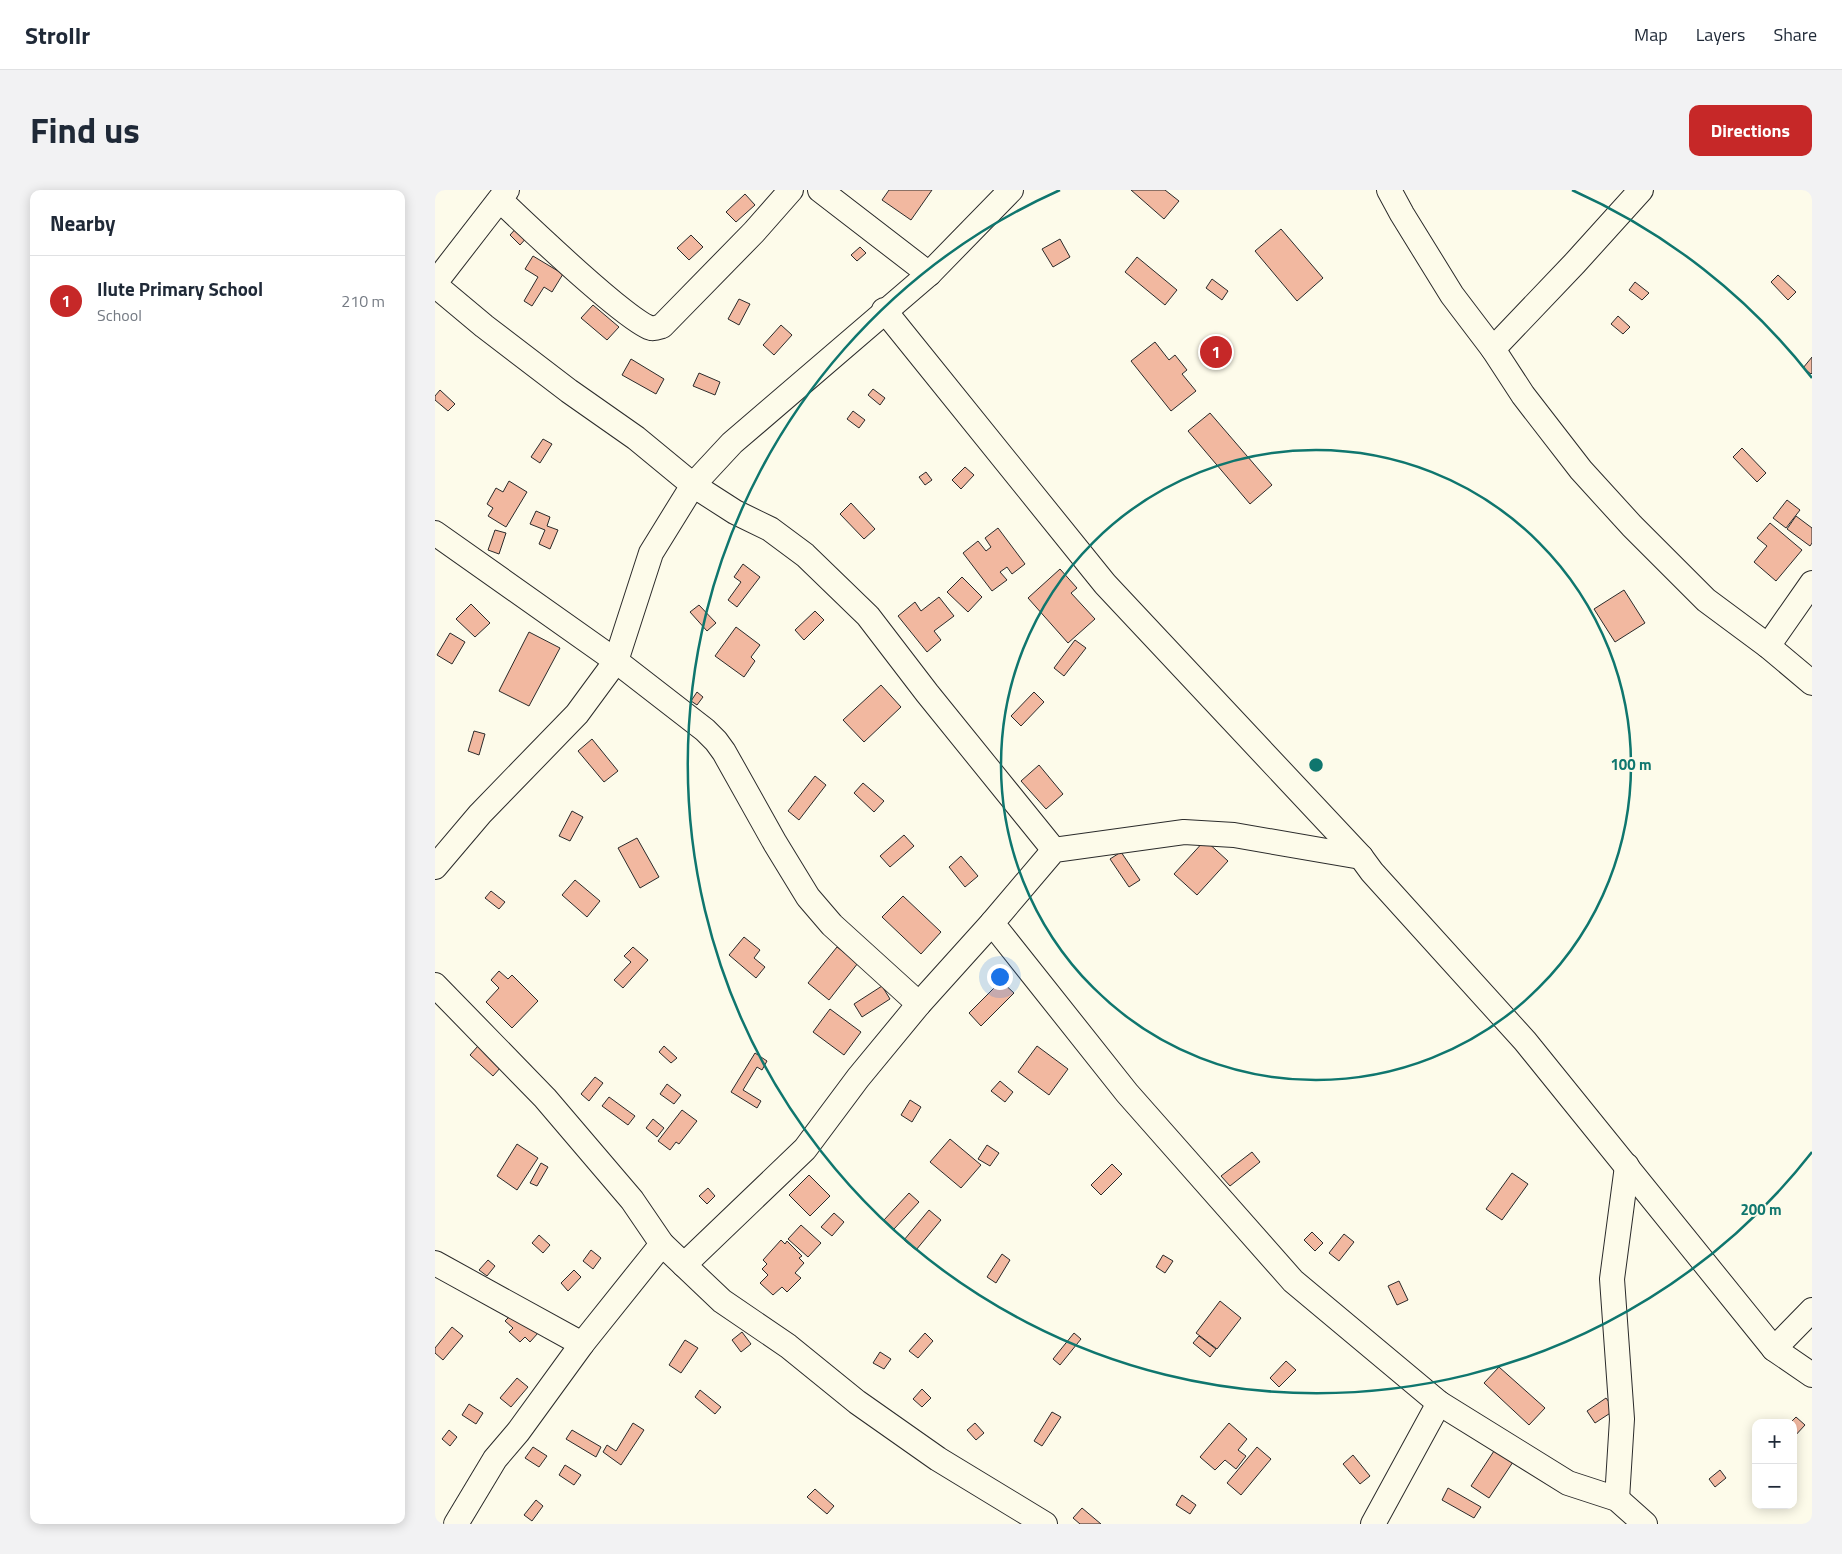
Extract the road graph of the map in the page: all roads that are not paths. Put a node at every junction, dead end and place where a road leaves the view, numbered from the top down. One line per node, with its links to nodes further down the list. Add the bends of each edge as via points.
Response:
1 (791, 190): 6 (street, via 663,326 651,328 637,322 598,289)
2 (820, 190): 7 (street)
3 (1011, 190): 7 (street)
4 (1389, 190): 10 (street, via 1452,295)
5 (1641, 190): 10 (street)
6 (503, 195): 8 (street)
7 (929, 274): 9 (street)
8 (435, 284): 11 (street, via 484,326 636,438)
9 (884, 310): 11 (street, via 732,443); 18 (street, via 1105,584)
10 (1493, 349): 14 (street, via 1558,442 1632,526 1706,600)
11 (693, 485): 15 (street, via 651,553); 17 (street, via 735,512 770,529 799,550 868,616)
12 (435, 533): 15 (street)
13 (1812, 583): 14 (street)
14 (1768, 646): 16 (street)
15 (616, 661): 19 (street, via 577,714 480,814); 22 (street, via 716,741 808,897 832,925)
16 (1812, 683)
17 (1054, 850): 18 (street, via 1185,832 1234,835); 20 (street)
18 (1361, 858): 23 (street, via 1525,1041)
19 (435, 867)
20 (992, 923): 22 (street); 31 (street, via 1127,1093 1293,1281)
21 (435, 985): 24 (street, via 576,1133 632,1200)
22 (919, 1004): 26 (street, via 805,1149)
23 (1627, 1166): 29 (street); 32 (street, via 1611,1279 1622,1419)
24 (662, 1244): 26 (street); 28 (street)
25 (435, 1263): 28 (street)
26 (684, 1265): 33 (street, via 722,1301 788,1346 857,1402)
27 (1812, 1310): 29 (street)
28 (582, 1344): 34 (street, via 495,1459)
29 (1774, 1349): 30 (street)
30 (1812, 1375)
31 (1439, 1403): 32 (street, via 1569,1483); 36 (street)
32 (1617, 1499): 37 (street)
33 (1014, 1516): 35 (street)
34 (456, 1524)
35 (1045, 1524)
36 (1373, 1524)
37 (1645, 1524)

